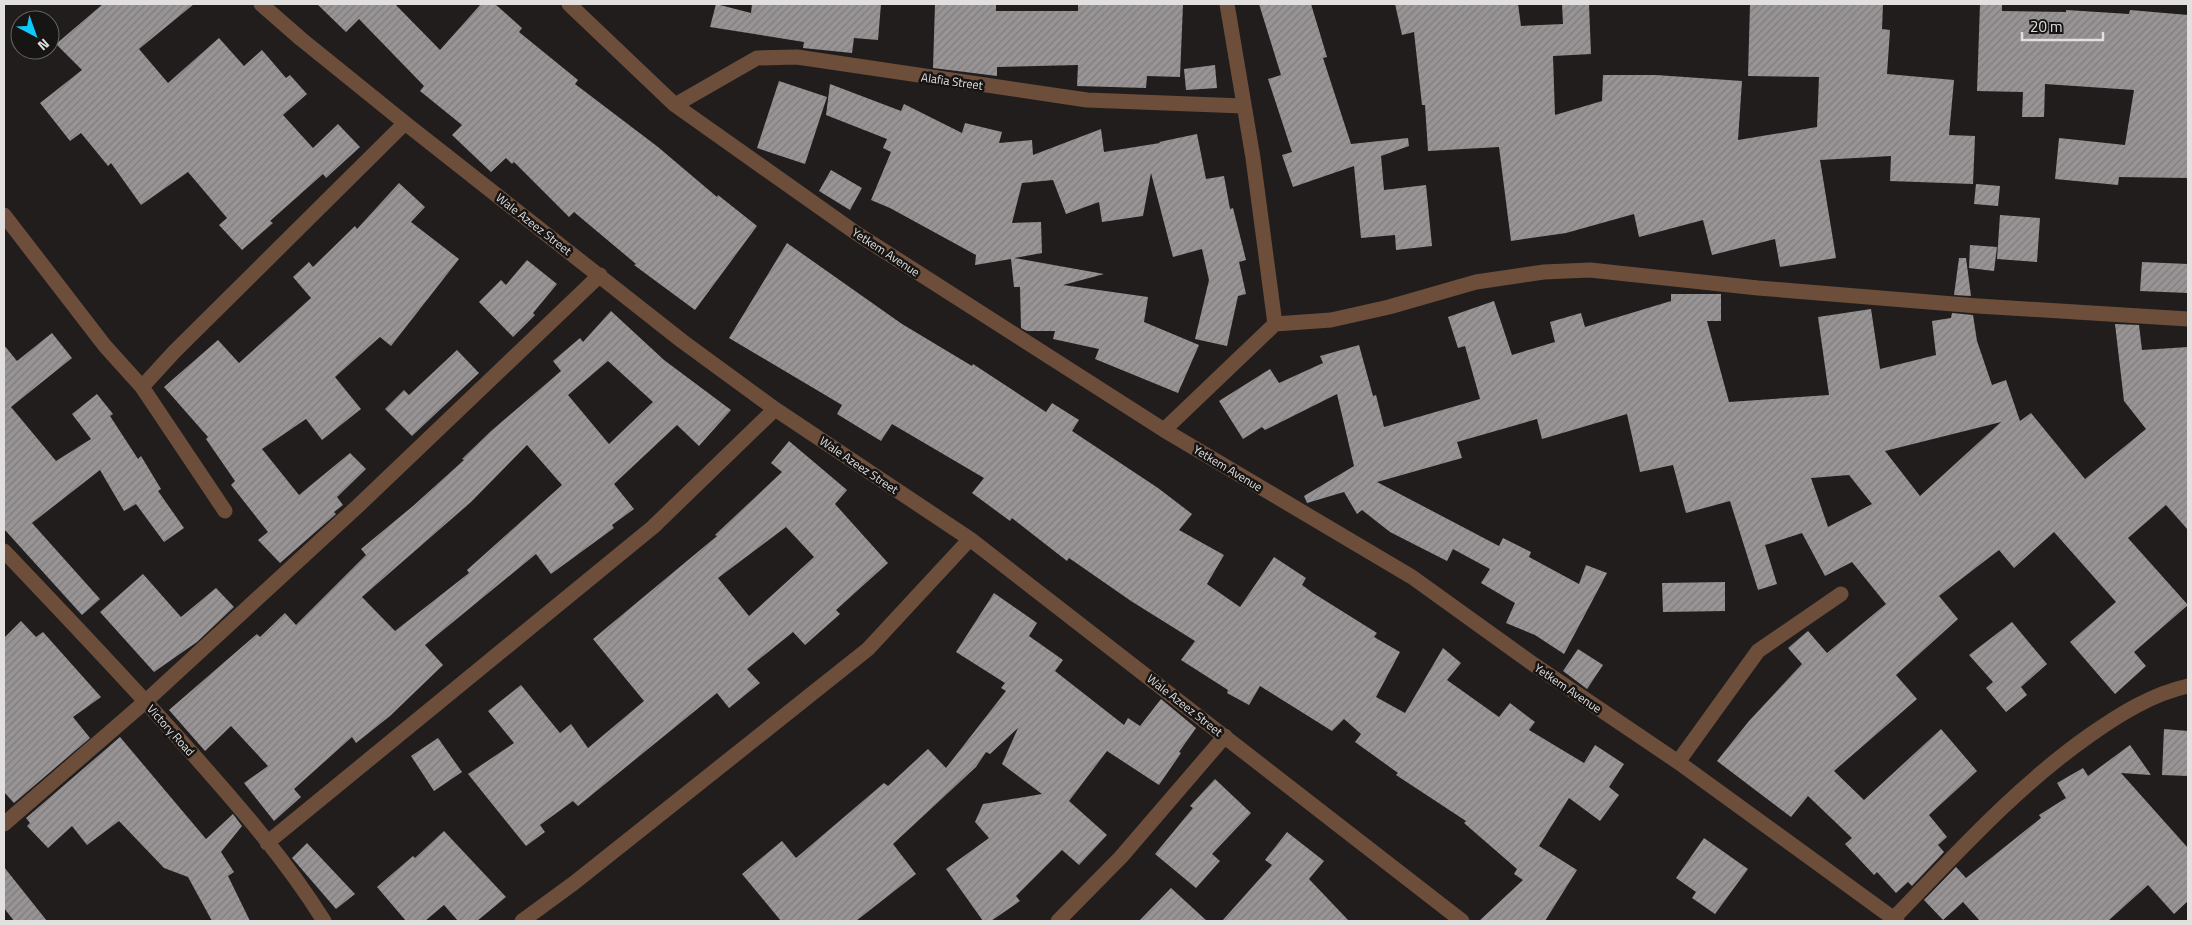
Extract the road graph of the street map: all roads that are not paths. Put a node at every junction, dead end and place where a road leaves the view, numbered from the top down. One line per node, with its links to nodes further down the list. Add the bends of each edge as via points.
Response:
1 (261, 4): 6 (street, Wale Azeez Street)
2 (569, 4): 4 (street, Yetkem Avenue)
3 (1227, 4): 5 (street)
4 (675, 105): 5 (street, Alafia Street, via 757,58 796,57 1086,100); 13 (street, Yetkem Avenue, via 856,234)
5 (1242, 106): 10 (street)
6 (405, 123): 8 (street, Wale Azeez Street); 11 (street)
7 (4, 215): 11 (street, via 105,346)
8 (600, 275): 12 (street, Wale Azeez Street, via 682,341); 19 (street, via 359,505)
9 (2188, 319): 10 (street, via 1758,288 1590,270 1544,272 1476,282 1389,308 1340,318)
10 (1275, 324): 13 (street)
11 (142, 387): 14 (street)
12 (775, 409): 15 (street, Wale Azeez Street); 23 (street, via 654,528)
13 (1164, 430): 21 (street, Yetkem Avenue, via 1412,577)
14 (225, 511)
15 (970, 539): 20 (street, Wale Azeez Street); 26 (street, via 868,648)
16 (4, 551): 19 (street, Victory Road)
17 (1841, 594): 21 (street, via 1758,651)
18 (2188, 686): 24 (street, via 2165,691 2115,718 2070,749 2010,799)
19 (146, 701): 22 (street); 23 (street, Victory Road, via 238,805)
20 (1225, 736): 27 (street, via 1121,857); 28 (street, Wale Azeez Street)
21 (1678, 762): 24 (street, Yetkem Avenue)
22 (4, 824)
23 (267, 843): 25 (street, Victory Road)
24 (1895, 920)
25 (324, 921)
26 (522, 921)
27 (1058, 921)
28 (1462, 921)

